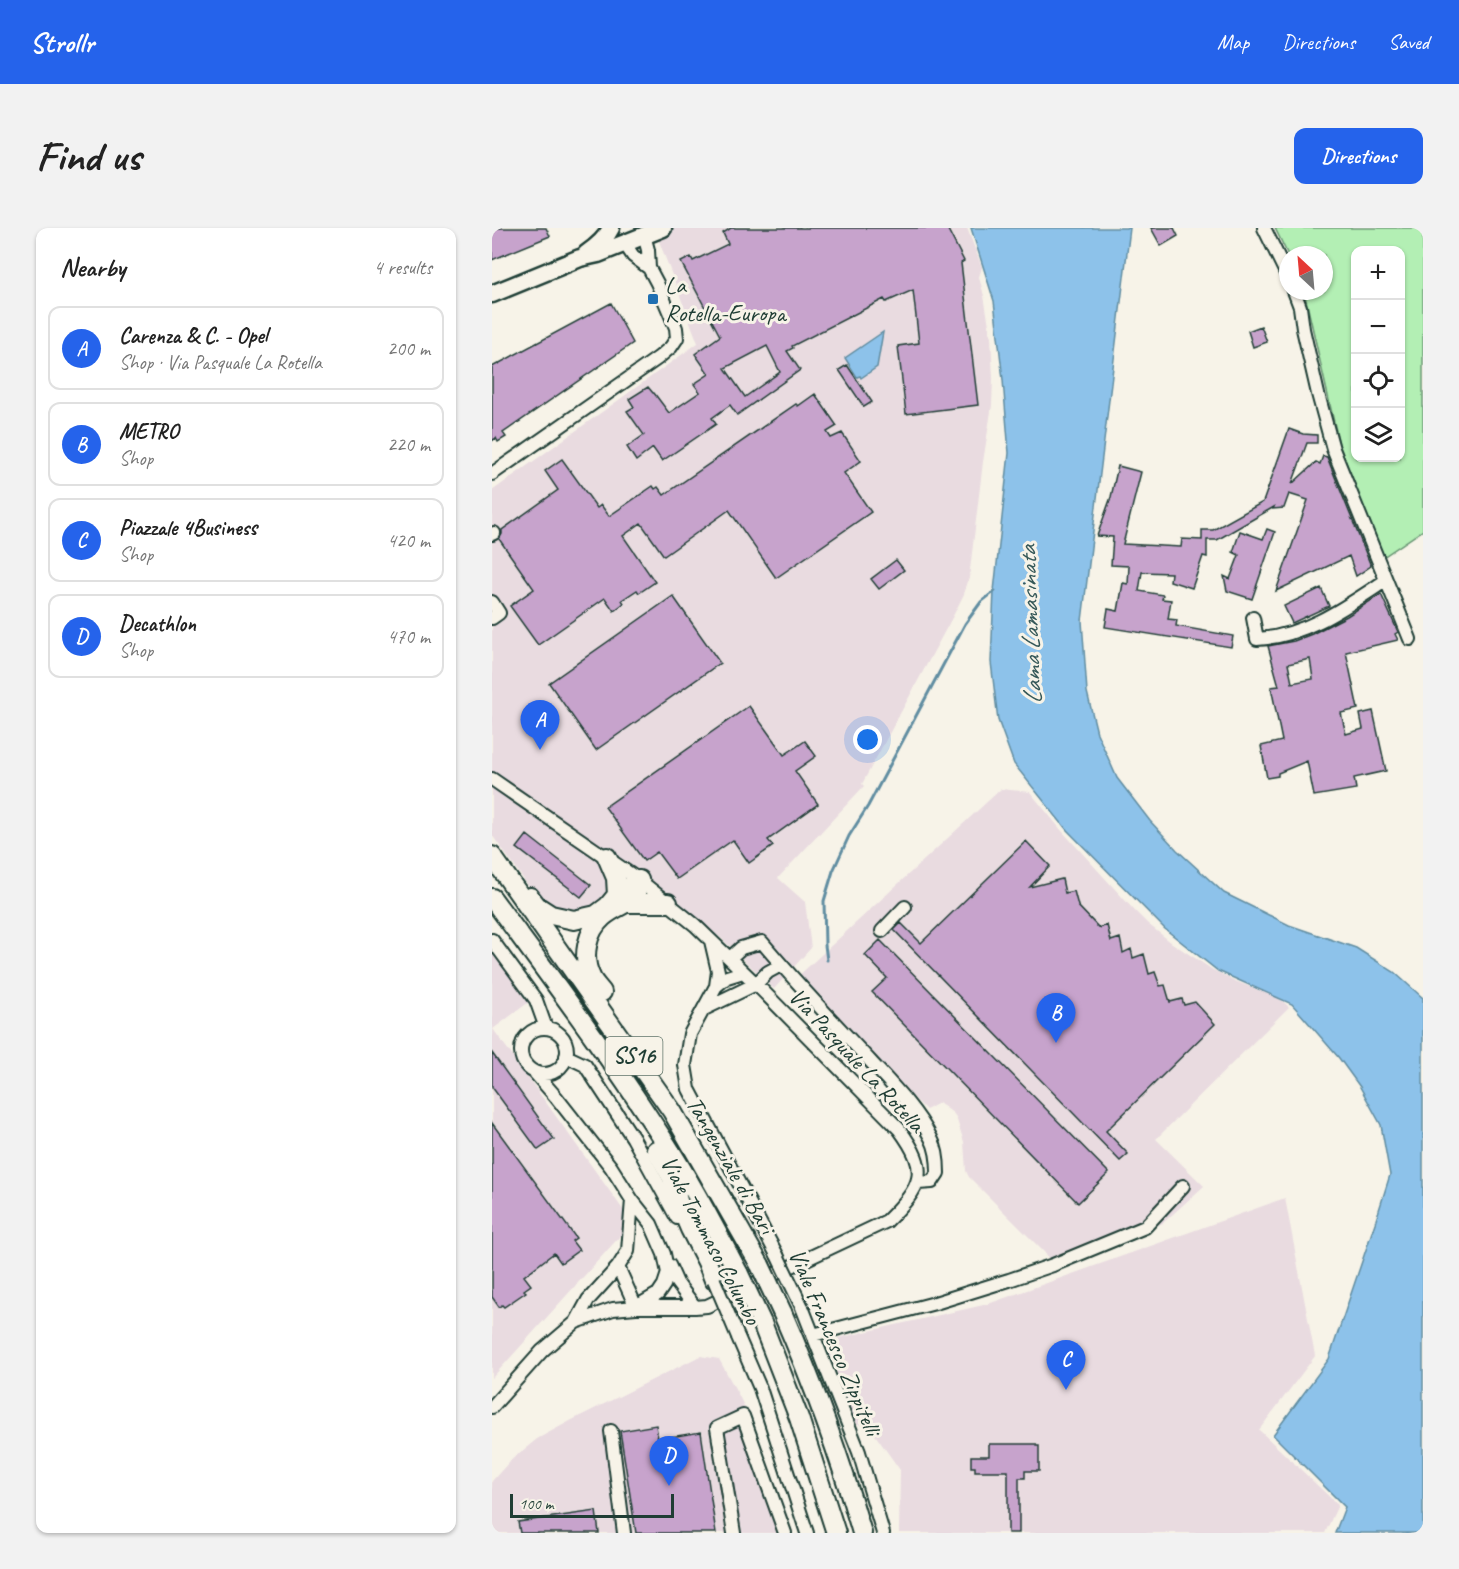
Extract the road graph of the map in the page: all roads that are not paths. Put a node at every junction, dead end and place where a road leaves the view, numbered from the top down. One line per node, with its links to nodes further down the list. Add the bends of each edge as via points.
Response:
1 (611, 228): 5 (main road, via 597,246)
2 (663, 228): 4 (main road)
3 (1264, 228): 6 (street)
4 (634, 235): 5 (main road, via 598,254); 7 (street, via 648,250); 7 (street, via 633,256)
5 (580, 258): 8 (main road)
6 (1279, 259)
7 (649, 268): 10 (street, via 677,338 631,378)
8 (492, 294)
9 (1297, 300): 11 (street, via 1333,449)
10 (492, 474)
11 (1385, 581): 14 (street, via 1317,622 1273,639 1257,639); 15 (street)
12 (492, 602): 13 (street, via 500,613)
13 (492, 618)
14 (1253, 618)
15 (1410, 639)
16 (492, 779): 19 (street, Via Pasquale La Rotella)
17 (492, 848): 22 (highway, via 537,906 550,915 574,920 596,915)
18 (492, 856): 35 (highway, Tangenziale di Bari / SS16)
19 (607, 858): 20 (street, Via Pasquale La Rotella); 22 (highway)
20 (639, 880): 22 (highway, via 635,897); 23 (street, Via Pasquale La Rotella)
21 (492, 898): 37 (highway, Tangenziale di Bari / SS16)
22 (622, 899): 23 (highway); 35 (highway, via 589,936 586,962 613,1008)
23 (668, 903): 27 (street, Via Pasquale La Rotella)
24 (905, 907): 25 (street)
25 (882, 931)
26 (492, 940): 34 (street, via 536,1000)
27 (711, 941): 28 (street, Via Pasquale La Rotella); 32 (street, via 718,971)
28 (730, 958): 29 (street, via 741,948 762,942); 30 (street, Via Pasquale La Rotella)
29 (781, 965): 31 (street); 41 (street, via 920,1119 938,1156 938,1173 932,1182)
30 (743, 972): 31 (street, Via Pasquale La Rotella); 32 (street)
31 (756, 984): 33 (street); 41 (street, Via Pasquale La Rotella, via 899,1129 918,1162)
32 (716, 986): 33 (street, Viale Francesco Zippitelli)
33 (704, 1009): 50 (street, Viale Francesco Zippitelli, bridge, via 690,1034 685,1065 689,1089 777,1255)
34 (546, 1028): 36 (street, via 560,1035 567,1048); 39 (street, via 526,1036 520,1049 524,1063)
35 (619, 1034): 58 (highway, Tangenziale di Bari / SS16, bridge, via 672,1111 783,1312 824,1413)
36 (566, 1056): 38 (street); 46 (street, Viale Tommaso Columbo, via 585,1065 633,1138)
37 (612, 1064): 46 (highway, via 618,1092 672,1178 678,1201); 57 (highway, Tangenziale di Bari / SS16, bridge, via 673,1155 740,1274 799,1418)
38 (556, 1071): 39 (street); 40 (street)
39 (535, 1073): 40 (street)
40 (556, 1097): 43 (street)
41 (918, 1183): 48 (street, via 887,1221 707,1306)
42 (1183, 1186): 50 (street, via 1145,1227 1053,1265 935,1303)
43 (632, 1200): 44 (street, via 651,1224); 45 (street, via 628,1251)
44 (664, 1254): 47 (street, via 668,1273 664,1285 658,1294); 48 (street)
45 (618, 1267): 47 (street); 49 (street, via 588,1300)
46 (714, 1280): 56 (street, Viale Tommaso Columbo, bridge, via 760,1388)
47 (636, 1307): 48 (street); 49 (street, via 613,1309)
48 (694, 1307)
49 (576, 1322): 51 (street, via 542,1351)
50 (813, 1335): 59 (street, Viale Francesco Zippitelli, via 859,1452)
51 (492, 1407)
52 (611, 1431): 53 (street)
53 (624, 1533)
54 (734, 1533): 55 (street, via 717,1428 743,1416)
55 (785, 1533)
56 (807, 1533)
57 (836, 1533)
58 (862, 1533)
59 (883, 1533)

